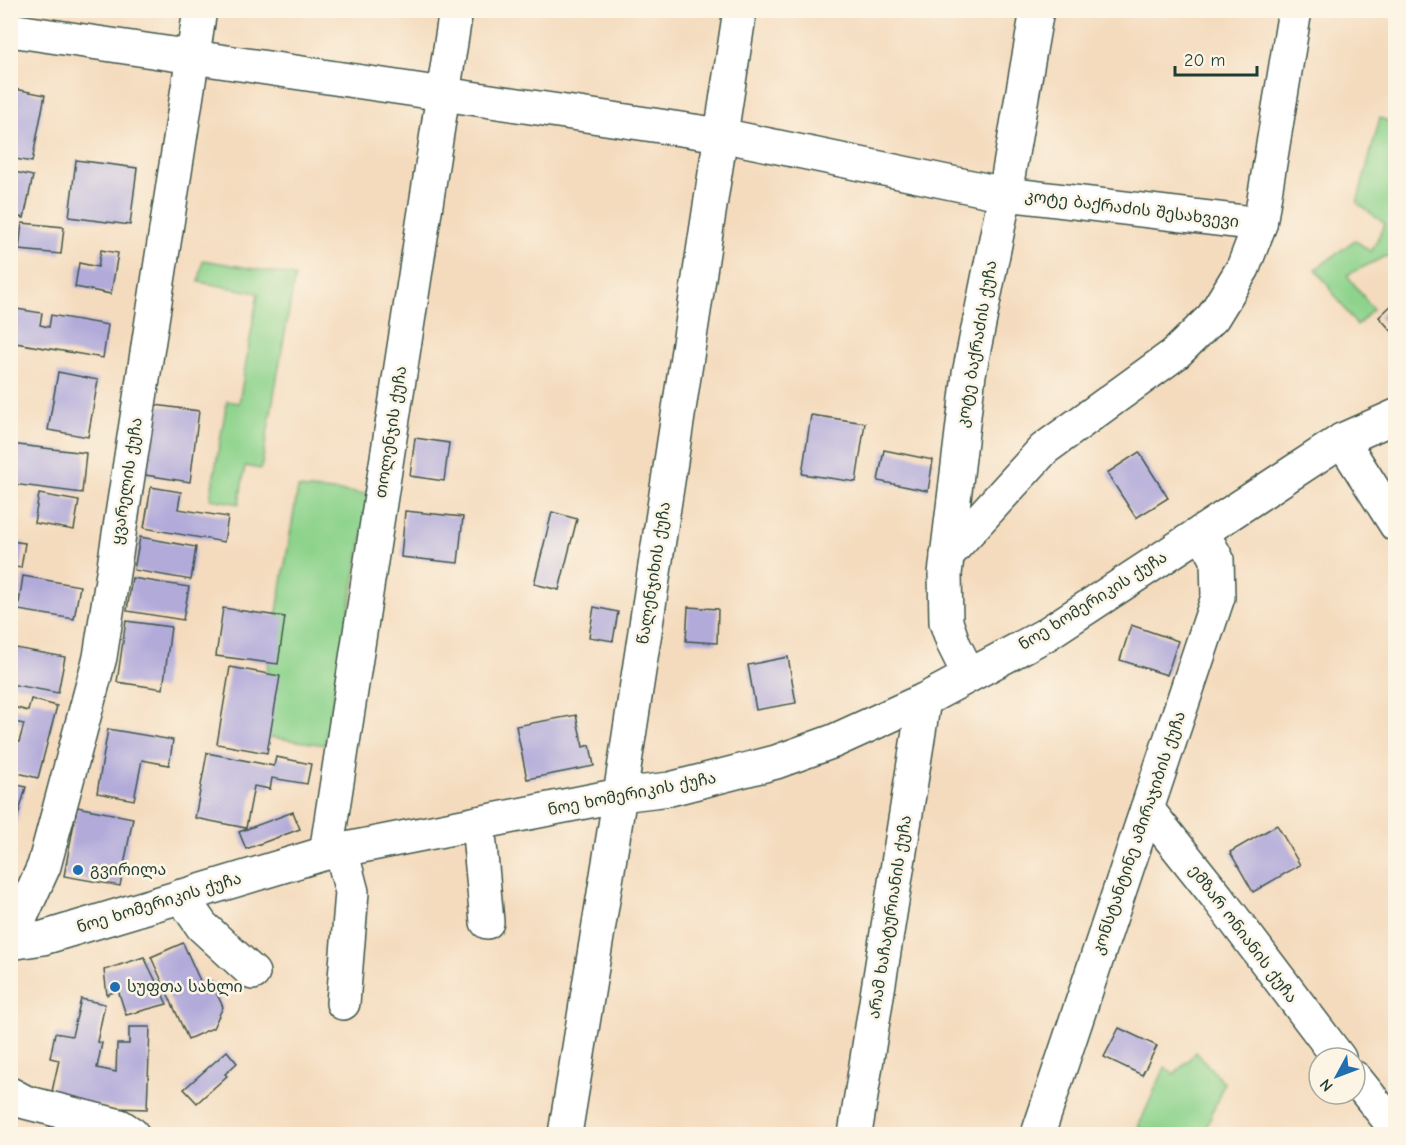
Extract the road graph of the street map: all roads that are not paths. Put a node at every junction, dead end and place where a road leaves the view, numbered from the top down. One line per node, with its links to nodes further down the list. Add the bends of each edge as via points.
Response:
1 (200, 10): 7 (street, ყვარელის ქუჩა)
2 (456, 10): 8 (street, თოლენჯის ქუჩა)
3 (740, 10): 9 (street, წალენჯიხის ქუჩა)
4 (1037, 10): 10 (street, კოტე ბაქრაძის ქუჩა)
5 (1295, 10): 11 (street)
6 (10, 30): 7 (street, კოტე ბაქრაძის შესახვევი)
7 (193, 58): 8 (street, კოტე ბაქრაძის შესახვევი); 26 (street, ყვარელის ქუჩა, via 100,657 44,866)
8 (443, 93): 9 (street, კოტე ბაქრაძის შესახვევი); 22 (street, თოლენჯის ქუჩა)
9 (721, 135): 10 (street, კოტე ბაქრაძის შესახვევი); 19 (street, წალენჯიხის ქუჩა)
10 (1005, 194): 11 (street, კოტე ბაქრაძის შესახვევი); 16 (street, კოტე ბაქრაძის ქუჩა, via 969,374)
11 (1260, 224): 16 (street, via 1244,268 1213,317 1175,354 1044,449)
12 (1395, 416): 13 (street, ნოე ხომერიკის ქუჩა)
13 (1342, 440): 14 (street); 15 (street, ნოე ხომერიკის ქუჩა)
14 (1395, 525)
15 (1202, 532): 17 (street, ნოე ხომერიკის ქუჩა, via 1045,635); 20 (street, კონსტანტინე ამირაჯიბის ქუჩა, via 1217,559 1218,597)
16 (947, 555): 17 (street, კოტე ბაქრაძის ქუჩა, via 946,622)
17 (969, 675): 18 (street, ნოე ხომერიკის ქუჩა)
18 (924, 700): 19 (street, ნოე ხომერიკის ქუჩა, via 863,729 776,762 670,789); 36 (street, არამ ხაჩატურიანის ქუჩა)
19 (620, 795): 21 (street, ნოე ხომერიკის ქუჩა); 35 (street, წალენჯიხის ქუჩა)
20 (1147, 809): 30 (street, ემზარ ონიანის ქუჩა); 37 (street, კონსტანტინე ამირაჯიბის ქუჩა)
21 (478, 823): 22 (street, ნოე ხომერიკის ქუჩა); 24 (street)
22 (333, 851): 23 (street, ნოე ხომერიკის ქუჩა); 29 (street, via 352,892)
23 (182, 896): 25 (street, ნოე ხომერიკის ქუჩა); 28 (street, via 202,926)
24 (487, 922)
25 (43, 938): 26 (street, ნოე ხომერიკის ქუჩა); 27 (street, ნოე ხომერიკის ქუჩა)
26 (10, 942)
27 (10, 970)
28 (253, 973)
29 (343, 1003)
30 (1330, 1046)
31 (1367, 1093): 33 (street)
32 (10, 1094): 34 (street, via 25,1102 120,1126)
33 (1395, 1129)
34 (132, 1134)
35 (565, 1134)
36 (855, 1134)
37 (1038, 1134)

